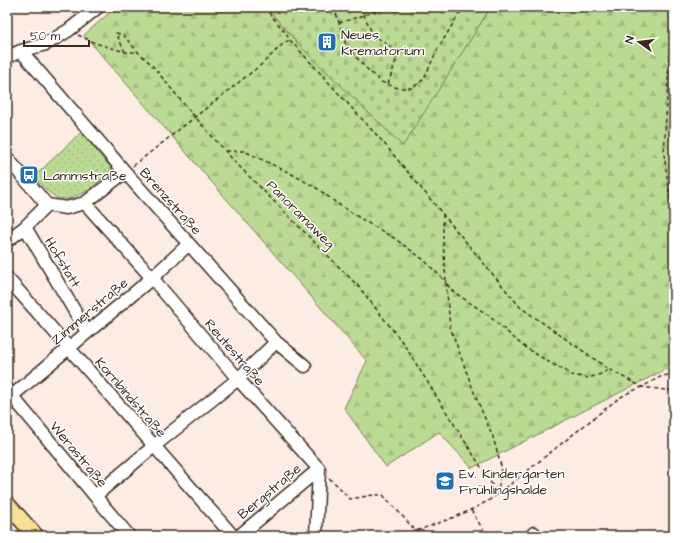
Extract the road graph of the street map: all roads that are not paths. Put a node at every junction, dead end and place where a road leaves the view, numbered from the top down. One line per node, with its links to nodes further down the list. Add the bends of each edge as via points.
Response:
1 (98, 7): 2 (street, via 46,44)
2 (21, 51): 3 (street); 5 (street, Brenzstraße)
3 (7, 57)
4 (7, 158): 7 (street)
5 (125, 172): 6 (street); 10 (street, Brenzstraße)
6 (85, 203): 7 (street, via 66,208); 12 (street, Reutestraße)
7 (47, 205): 8 (street)
8 (25, 228): 9 (street); 13 (street, Hofstatt)
9 (7, 241)
10 (189, 244): 12 (street, Zimmerstraße); 14 (street, Brenzstraße)
11 (7, 278): 15 (street, Kornbindstraße)
12 (152, 278): 13 (street, Zimmerstraße); 17 (street, Reutestraße)
13 (88, 332): 15 (street, Zimmerstraße)
14 (276, 342): 16 (street, Brenzstraße); 17 (street)
15 (69, 348): 18 (street, Zimmerstraße); 19 (street, Kornbindstraße)
16 (305, 366)
17 (238, 379): 19 (street); 20 (street, Reutestraße)
18 (9, 395): 21 (street, Werastraße)
19 (154, 446): 21 (street); 25 (street, Kornbindstraße)
20 (319, 469): 26 (street, Bergstraße); 27 (street)
21 (95, 496): 24 (street, Werastraße)
22 (10, 511): 23 (main road)
23 (36, 536)
24 (129, 536)
25 (233, 536)
26 (240, 536)
27 (316, 536)

